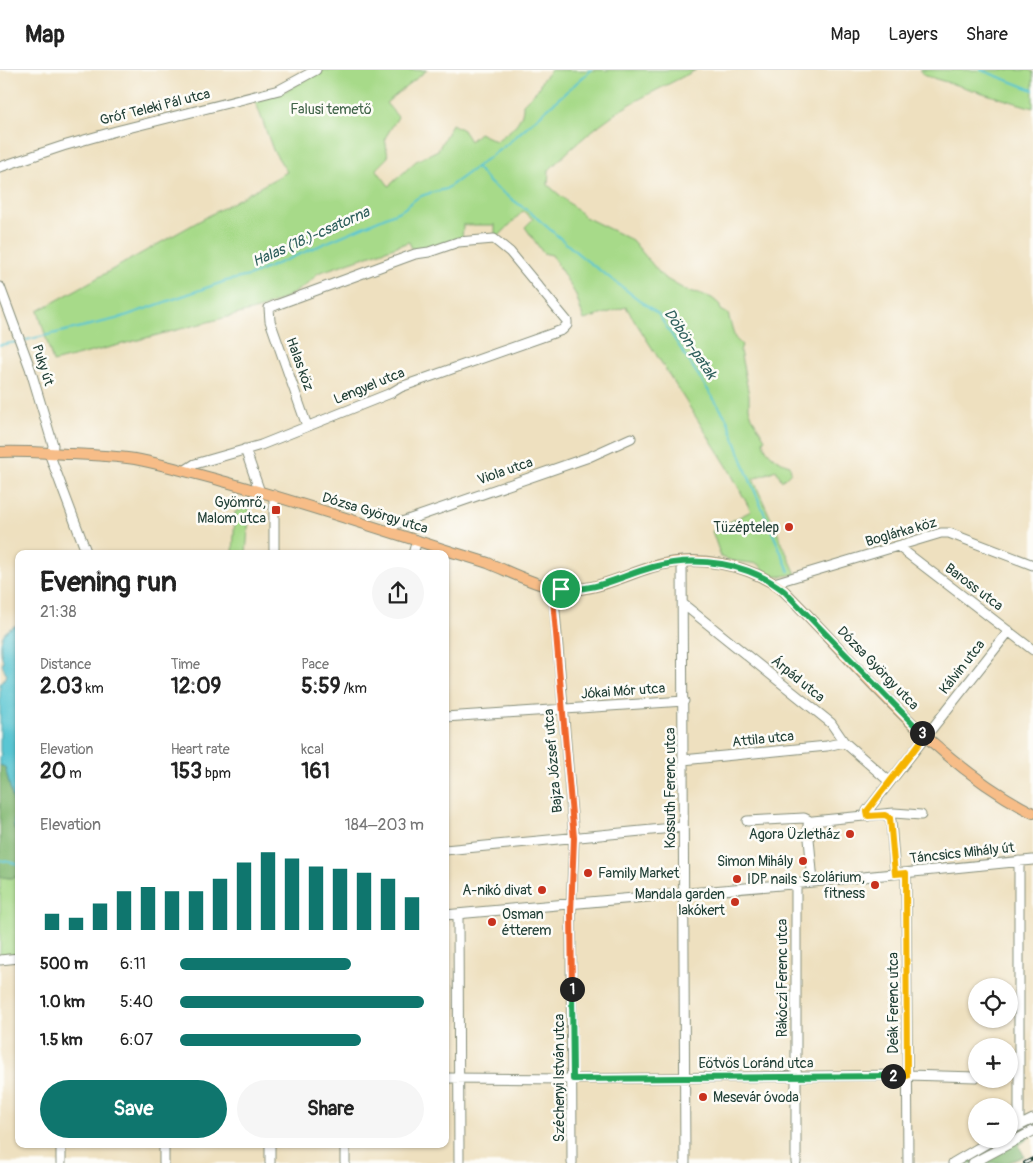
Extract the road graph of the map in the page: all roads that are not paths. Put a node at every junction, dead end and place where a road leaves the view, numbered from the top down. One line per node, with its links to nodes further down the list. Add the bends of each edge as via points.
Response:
1 (316, 70): 2 (street, Gróf Teleki Pál utca, via 279,90 116,131)
2 (0, 167)
3 (0, 287): 9 (street, Puky út, via 30,368 52,445)
4 (565, 328): 5 (street, Lengyel utca, via 401,387); 5 (street, Halas köz, via 567,321 562,314 510,252 494,240 458,242 402,258 276,305 270,308 270,321)
5 (307, 426): 7 (street, Lengyel utca)
6 (631, 438): 13 (street, Viola utca, via 590,456 396,524)
7 (245, 449): 10 (street, Lengyel utca, via 195,464); 11 (street)
8 (0, 452): 9 (main road, Dózsa György utca)
9 (50, 453): 10 (main road, Dózsa György utca, via 118,457); 16 (street, Puky út)
10 (184, 471): 11 (main road, Dózsa György utca)
11 (260, 492): 12 (main road, Dózsa György utca)
12 (274, 496): 13 (main road, Dózsa György utca); 17 (street)
13 (388, 531): 14 (main road, Dózsa György utca)
14 (417, 540): 18 (street); 19 (main road, Dózsa György utca)
15 (899, 547): 22 (street, Boglárka köz, via 949,533); 23 (street, Boglárka köz); 26 (street, Baross utca)
16 (86, 550)
17 (274, 550)
18 (413, 550)
19 (447, 550)
20 (449, 551): 24 (main road, Dózsa György utca)
21 (682, 562): 23 (main road, Dózsa György utca, via 746,569); 24 (main road, Dózsa György utca, via 652,567 586,589); 25 (street, Kossuth Ferenc utca)
22 (1033, 565)
23 (774, 584): 31 (main road, Dózsa György utca)
24 (552, 588): 29 (street, Bajza József utca)
25 (683, 604): 28 (street, Kossuth Ferenc utca); 32 (street, Árpád utca, via 831,723)
26 (1009, 631): 27 (street, Baross utca); 31 (street, Kálvin utca)
27 (1033, 650)
28 (684, 701): 29 (street, Jókai Mór utca); 33 (street, Kossuth Ferenc utca)
29 (562, 709): 30 (street, Jókai Mór utca); 42 (street, Bajza József utca)
30 (449, 717)
31 (925, 736): 34 (street, Kálvin utca); 35 (main road, Dózsa György utca, via 1000,795)
32 (844, 742): 33 (street, Attila utca); 34 (street, Árpád utca)
33 (683, 760): 41 (street, Kossuth Ferenc utca)
34 (890, 782): 38 (street, Kálvin utca, via 867,811)
35 (1033, 813)
36 (885, 815): 37 (street); 38 (street); 47 (street, via 891,821)
37 (921, 815)
38 (868, 816): 40 (street)
39 (747, 821): 40 (street, via 804,818)
40 (812, 822): 48 (street, via 808,828)
41 (683, 827): 42 (street); 50 (street, Kossuth Ferenc utca)
42 (574, 838): 43 (street); 51 (street, Bajza József utca)
43 (449, 850)
44 (1033, 860): 45 (street, Táncsics Mihály út)
45 (1019, 861): 46 (street, Táncsics Mihály út); 62 (street)
46 (906, 873): 47 (street, Táncsics Mihály út); 56 (street, Deák Ferenc utca)
47 (895, 874): 48 (street, Táncsics Mihály út)
48 (813, 882): 49 (street, Táncsics Mihály út)
49 (796, 883): 50 (street, Táncsics Mihály út); 58 (street, Rákóczi Ferenc utca)
50 (684, 893): 51 (street, Táncsics Mihály út); 57 (street, Kossuth Ferenc utca)
51 (572, 903): 52 (street, Táncsics Mihály út); 63 (street, Széchenyi István utca)
52 (458, 914): 53 (street, Táncsics Mihály út); 61 (street)
53 (449, 915)
54 (15, 958): 55 (street)
55 (0, 960)
56 (907, 1076): 58 (street, Eötvös Loránd utca); 59 (street, Eötvös Loránd utca); 80 (street, Deák Ferenc utca)
57 (685, 1077): 58 (street, Eötvös Loránd utca); 63 (street, Eötvös Loránd utca); 78 (street, Kossuth Ferenc utca)
58 (796, 1077): 79 (street, Rákóczi Ferenc utca)
59 (968, 1077)
60 (449, 1078): 61 (street, Eötvös Loránd utca)
61 (459, 1078): 63 (street, Eötvös Loránd utca); 76 (street)
62 (1019, 1078): 65 (street)
63 (573, 1079): 77 (street, Széchenyi István utca)
64 (1033, 1119): 65 (street)
65 (1019, 1126)
66 (1033, 1131): 82 (street)
67 (61, 1148): 72 (street)
68 (164, 1148): 73 (street)
69 (270, 1148): 74 (street)
70 (345, 1148): 75 (street)
71 (979, 1148): 81 (street)
72 (61, 1163)
73 (164, 1163)
74 (270, 1163)
75 (345, 1163)
76 (458, 1163)
77 (572, 1163)
78 (686, 1163)
79 (796, 1163)
80 (908, 1163)
81 (954, 1163)
82 (973, 1163)

